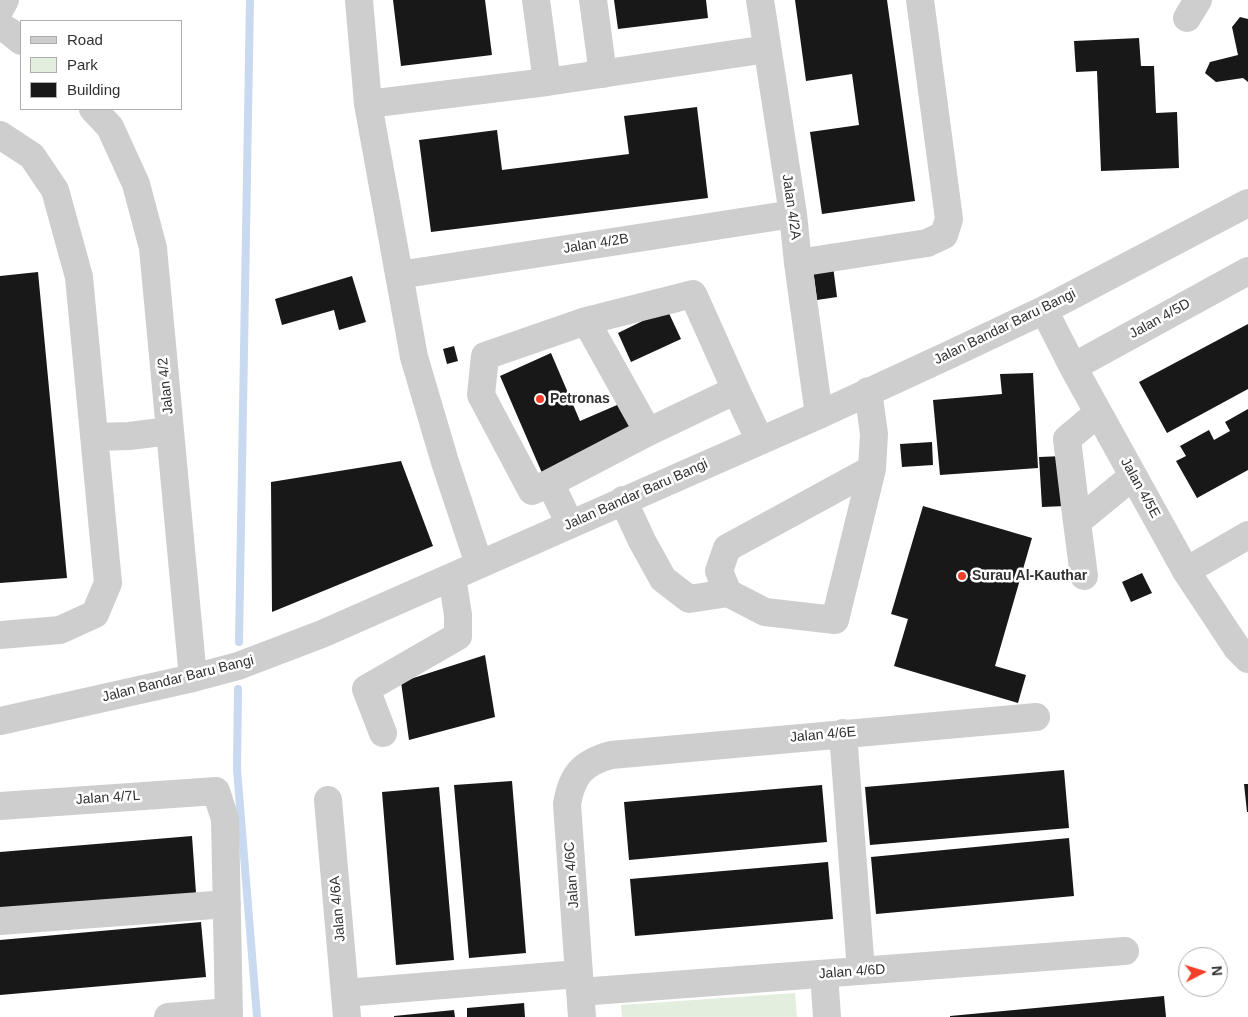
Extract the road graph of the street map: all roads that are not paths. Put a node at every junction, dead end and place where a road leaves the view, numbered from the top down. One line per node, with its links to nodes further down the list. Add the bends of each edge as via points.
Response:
1 (5, 0): 7 (street)
2 (359, 0): 13 (street)
3 (536, 0): 12 (street)
4 (593, 0): 11 (street)
5 (760, 0): 10 (street, Jalan 4/2A)
6 (920, 0): 18 (street, via 948,219 944,235 927,243)
7 (0, 8)
8 (0, 26): 9 (street)
9 (20, 40)
10 (767, 49): 11 (street); 17 (street, Jalan 4/2A)
11 (603, 74): 12 (street)
12 (547, 82): 13 (street)
13 (368, 104): 20 (street)
14 (94, 110): 28 (street, Jalan 4/2, via 110,127 136,184 153,248)
15 (0, 135): 30 (street, via 32,156 55,190 79,277)
16 (1248, 203): 21 (street, Jalan Bandar Baru Bangi)
17 (793, 214): 18 (street, Jalan 4/2A); 20 (street, Jalan 4/2B)
18 (798, 263): 27 (street, Jalan 4/2A)
19 (1248, 271): 23 (street, Jalan 4/5D)
20 (399, 274): 39 (street, via 414,357)
21 (1044, 310): 23 (street, Jalan 4/5E); 25 (street, Jalan Bandar Baru Bangi)
22 (586, 321): 24 (street, via 692,294); 29 (street); 34 (street, via 485,356 480,395 532,491)
23 (1073, 367): 26 (street, Jalan 4/5E)
24 (736, 390): 29 (street); 31 (street)
25 (868, 391): 27 (street, Jalan Bandar Baru Bangi); 32 (street, via 874,434)
26 (1098, 413): 33 (street, Jalan 4/5E); 36 (street, via 1067,439)
27 (819, 415): 31 (street, Jalan Bandar Baru Bangi)
28 (170, 431): 30 (street); 46 (street, Jalan 4/2)
29 (648, 432): 34 (street)
30 (95, 437): 44 (street, via 108,583 95,614 60,630)
31 (760, 441): 35 (street, Jalan Bandar Baru Bangi)
32 (872, 470): 43 (street, via 727,548 719,571); 43 (street, via 835,620 765,612)
33 (1133, 476): 36 (street); 40 (street, Jalan 4/5E)
34 (550, 483): 37 (street)
35 (624, 500): 37 (street, Jalan Bandar Baru Bangi); 43 (street, via 663,580 689,599)
36 (1078, 522): 41 (street)
37 (570, 524): 39 (street, Jalan Bandar Baru Bangi)
38 (1248, 535): 40 (street)
39 (480, 564): 42 (street, Jalan Bandar Baru Bangi)
40 (1186, 571): 45 (street, Jalan 4/5E, via 1237,648)
41 (1084, 576)
42 (452, 577): 46 (street, Jalan Bandar Baru Bangi, via 322,634 238,666); 50 (street, via 458,636 366,689)
43 (728, 593)
44 (0, 635)
45 (1248, 659)
46 (193, 678): 48 (street, Jalan Bandar Baru Bangi)
47 (1036, 716): 49 (street, Jalan 4/6E)
48 (0, 721)
49 (844, 733): 51 (street, Jalan 4/6E); 57 (street)
50 (383, 734)
51 (611, 755): 59 (street, Jalan 4/6C, via 595,759 580,770 570,788 567,804)
52 (328, 800): 60 (street, Jalan 4/6A)
53 (0, 806): 54 (street, Jalan 4/7L, via 216,791 225,819)
54 (227, 904): 55 (street); 61 (street)
55 (0, 921)
56 (1125, 951): 57 (street, Jalan 4/6D)
57 (861, 971): 58 (street, Jalan 4/6D)
58 (824, 974): 59 (street, Jalan 4/6D); 63 (street)
59 (580, 994): 60 (street, Jalan 4/6D)
60 (346, 1005)
61 (229, 1015): 62 (street)
62 (168, 1017)
63 (827, 1017)

